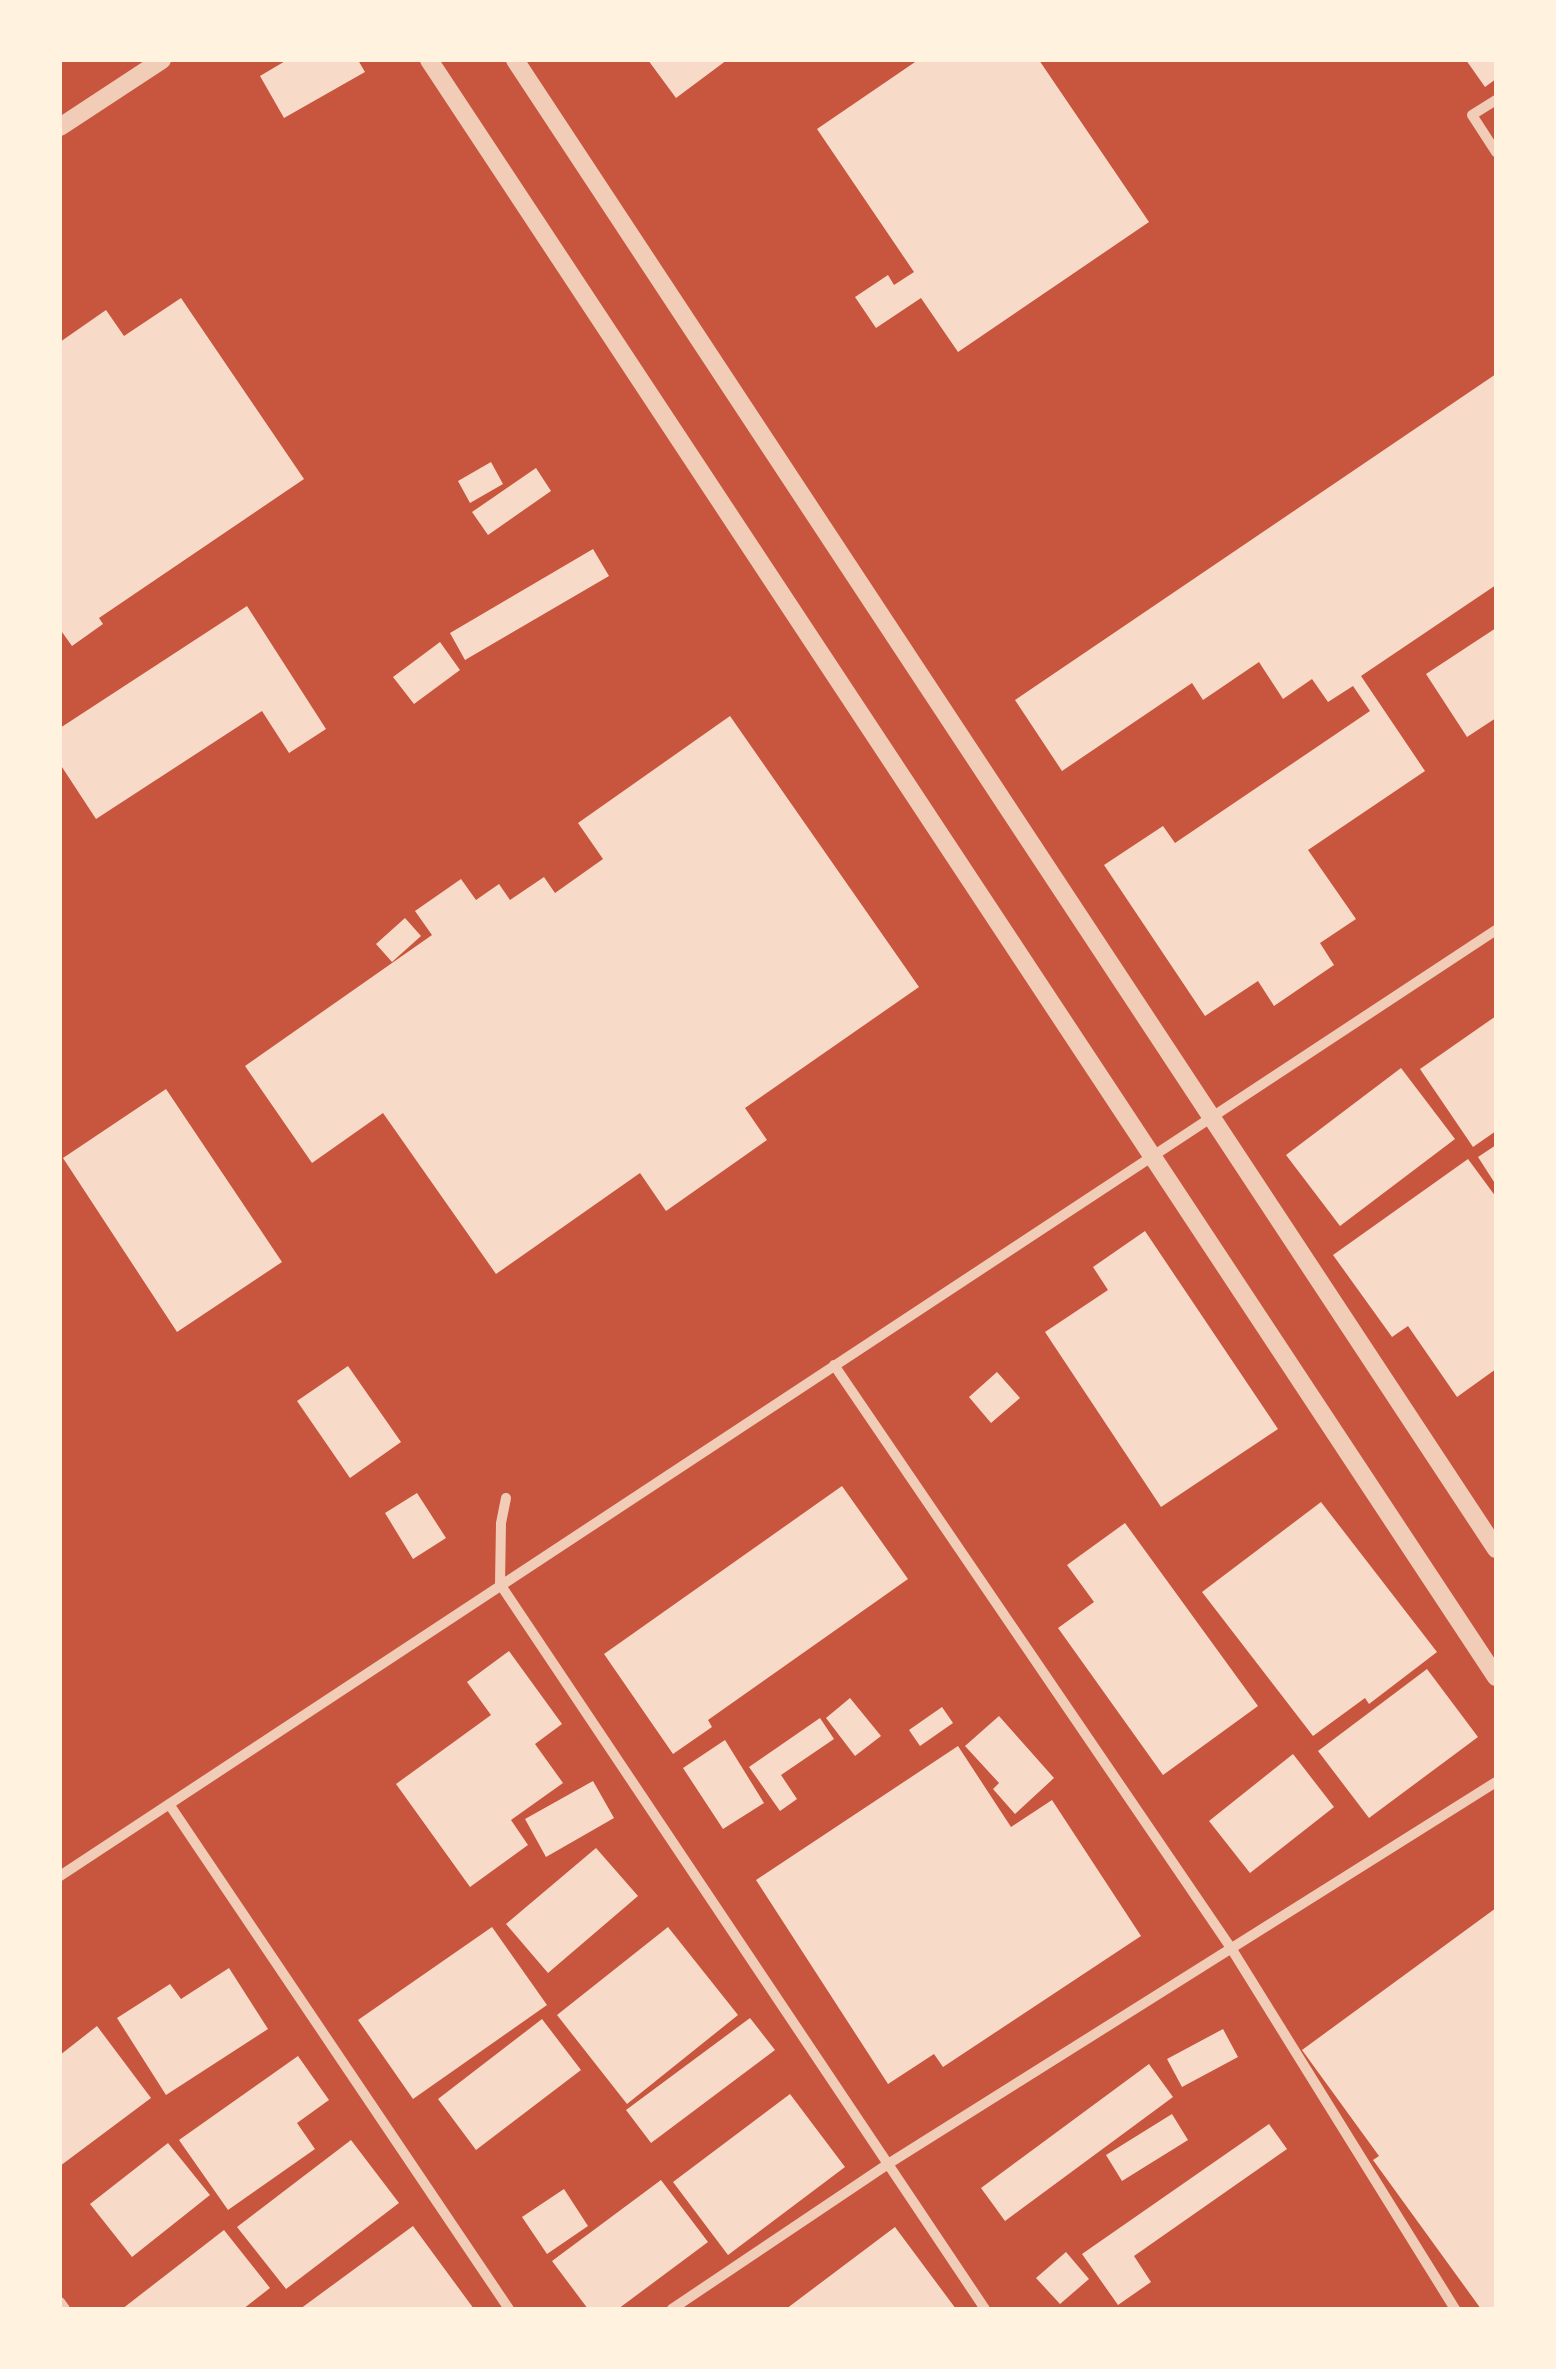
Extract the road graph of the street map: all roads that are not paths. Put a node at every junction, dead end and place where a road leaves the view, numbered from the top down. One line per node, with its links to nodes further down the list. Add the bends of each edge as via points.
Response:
1 (162, 60): 5 (street)
2 (429, 60): 9 (street)
3 (515, 60): 8 (street)
4 (1496, 100): 6 (street, via 1472,115)
5 (60, 128)
6 (1496, 152)
7 (1496, 930): 8 (street)
8 (1211, 1116): 9 (street); 12 (street)
9 (1152, 1156): 10 (street); 14 (street)
10 (834, 1365): 13 (street); 18 (street)
11 (506, 1498): 13 (street)
12 (1496, 1549)
13 (500, 1584): 16 (street); 19 (street)
14 (1496, 1677)
15 (1496, 1782): 18 (street)
16 (170, 1804): 17 (street); 22 (street)
17 (60, 1876)
18 (1231, 1948): 19 (street); 25 (street)
19 (888, 2164): 23 (street); 24 (street)
20 (60, 2302): 21 (street)
21 (65, 2309)
22 (509, 2309)
23 (672, 2309)
24 (985, 2309)
25 (1455, 2309)

